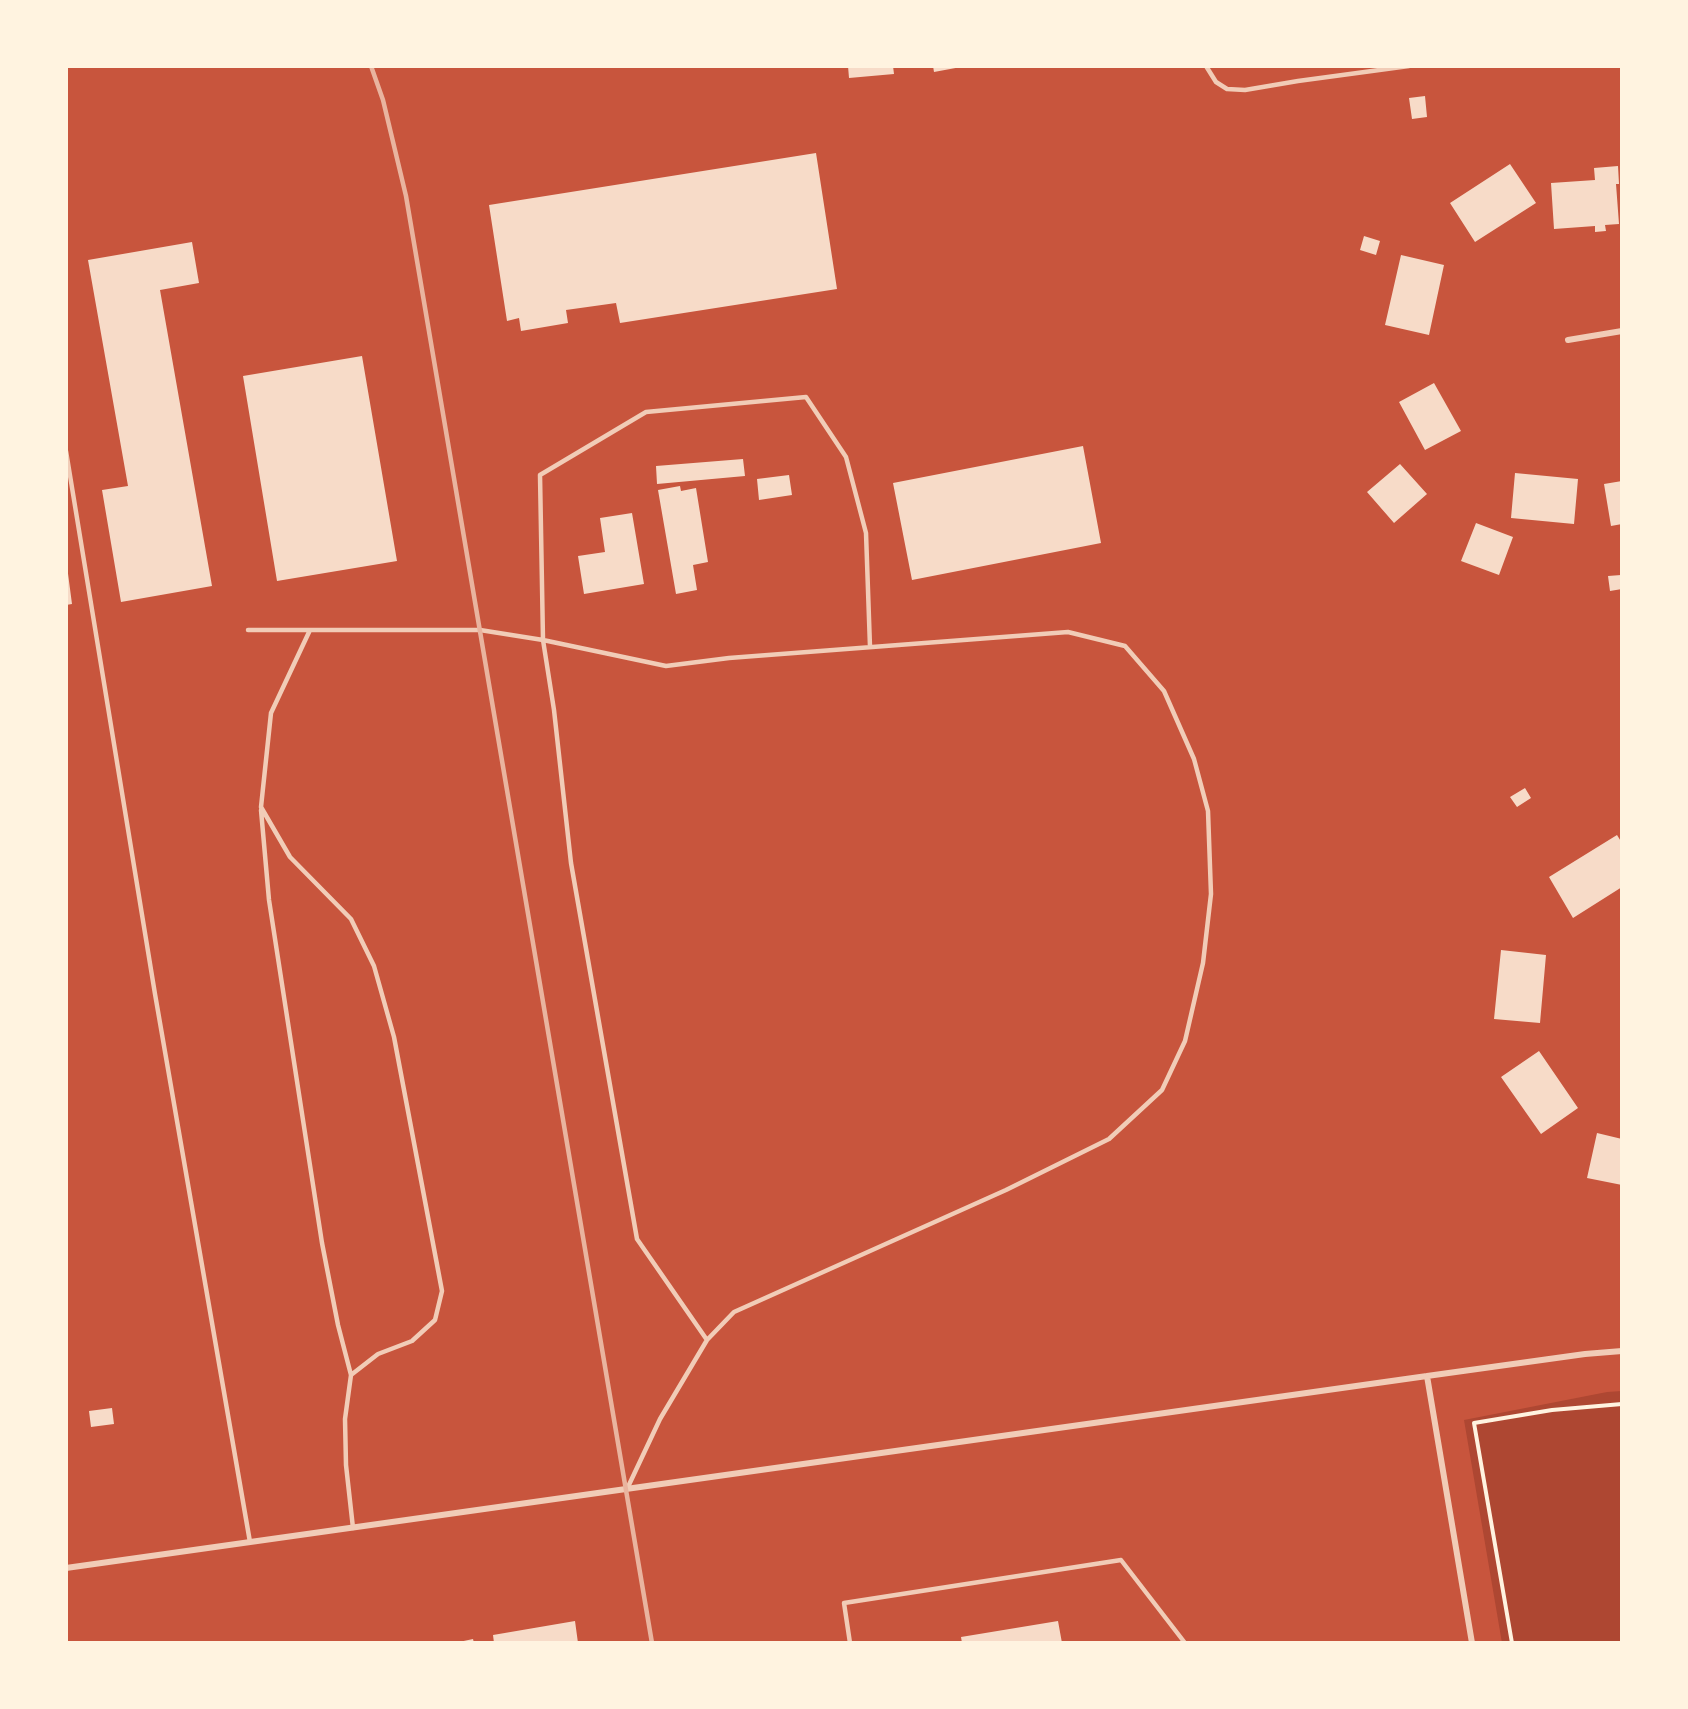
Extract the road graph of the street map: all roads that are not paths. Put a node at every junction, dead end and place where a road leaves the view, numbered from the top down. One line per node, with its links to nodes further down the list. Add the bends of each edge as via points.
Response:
1 (1206, 66): 2 (lane, via 1216,82 1227,89 1245,90)
2 (1409, 66)
3 (1622, 331): 4 (street)
4 (1568, 340)
5 (66, 451): 17 (lane)
6 (248, 630): 7 (lane)
7 (310, 630): 8 (lane, via 480,630); 10 (lane, via 271,713)
8 (543, 640): 9 (lane, via 666,666); 9 (lane, via 540,475 646,412 806,397 846,457 866,533); 11 (lane, via 571,863 637,1239)
9 (870, 647): 11 (lane, via 1068,632 1125,646 1164,692 1194,759 1208,811 1211,894 1203,963 1185,1041 1162,1090 1109,1139 1006,1190 734,1312)
10 (261, 807): 13 (lane, via 269,900 321,1231); 13 (lane, via 290,857 351,919 374,966 394,1037 442,1291 435,1320 412,1341 378,1354)
11 (707, 1340): 15 (lane, via 660,1419)
12 (1622, 1352): 14 (street)
13 (351, 1375): 16 (lane, via 345,1419)
14 (1427, 1376): 15 (street); 21 (street)
15 (627, 1489): 16 (street)
16 (353, 1528): 17 (street)
17 (250, 1542): 18 (street)
18 (66, 1568)
19 (850, 1643): 20 (lane, via 844,1603 1121,1560)
20 (1185, 1643)
21 (1472, 1643)

